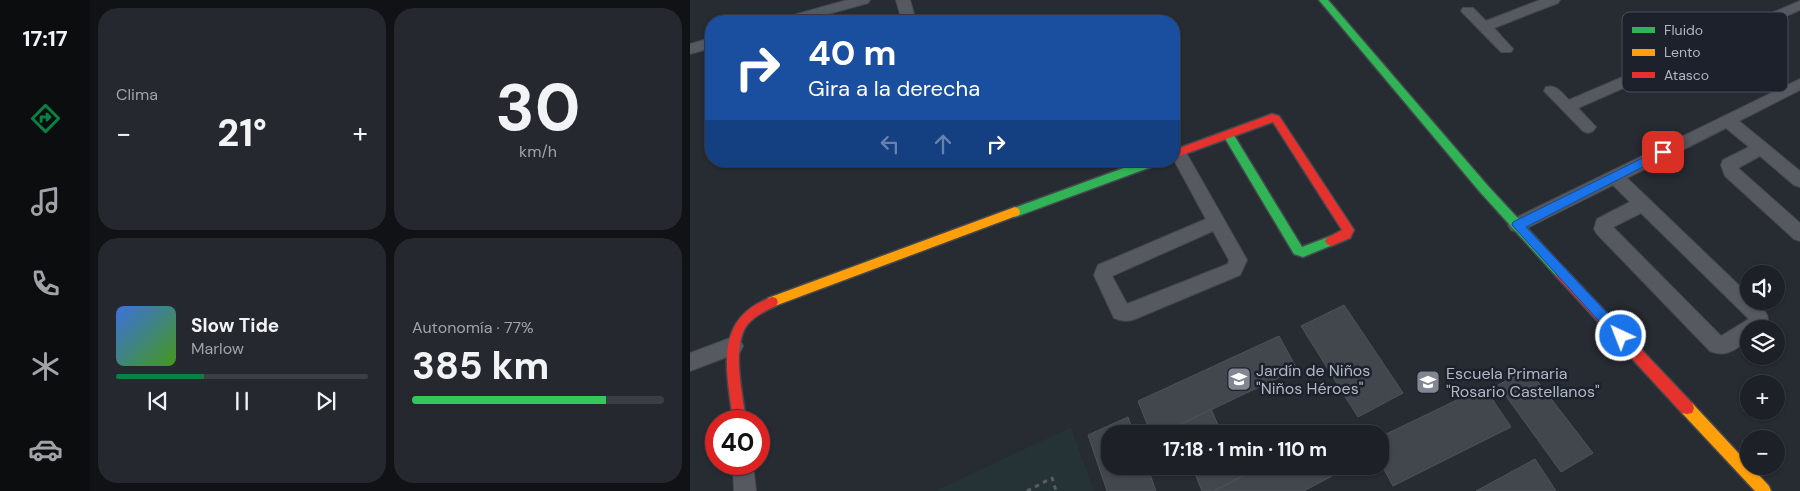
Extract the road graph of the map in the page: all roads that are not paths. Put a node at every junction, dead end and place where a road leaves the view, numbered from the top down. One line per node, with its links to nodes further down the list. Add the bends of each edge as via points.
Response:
1 (863, 0): 8 (street)
2 (903, 0): 9 (street)
3 (1323, 0): 31 (street)
4 (1554, 0): 10 (street)
5 (1800, 4): 7 (street)
6 (1468, 10): 10 (street)
7 (1782, 12)
8 (809, 15)
9 (907, 15)
10 (1484, 27): 13 (street)
11 (705, 45): 12 (street)
12 (690, 49)
13 (1506, 49)
14 (1622, 83): 19 (street)
15 (1800, 84): 17 (street)
16 (1552, 90): 19 (street)
17 (1788, 90)
18 (1784, 92): 20 (street)
19 (1567, 107): 21 (street)
20 (1727, 120): 23 (street); 27 (street)
21 (1588, 127)
22 (1228, 135): 22 (street, via 1298,251 1303,252 1346,234 1348,230 1276,119); 24 (street)
23 (1762, 148): 28 (street); 32 (street, via 1730,165 1731,171)
24 (1180, 153)
25 (1180, 161): 30 (street)
26 (1139, 167): 35 (street, via 766,304 741,322)
27 (1614, 176): 29 (street); 31 (street)
28 (1800, 180)
29 (1643, 204): 33 (street); 34 (street, via 1602,224 1603,229 1717,345 1722,346)
30 (1217, 222): 30 (street, via 1104,271 1102,275 1121,312 1128,313 1234,269 1238,260)
31 (1517, 225): 40 (street)
32 (1800, 234)
33 (1759, 320)
34 (1740, 335)
35 (733, 346): 36 (street); 37 (street)
36 (690, 362)
37 (738, 410)
38 (744, 475): 39 (street)
39 (745, 491)
40 (1764, 491)

